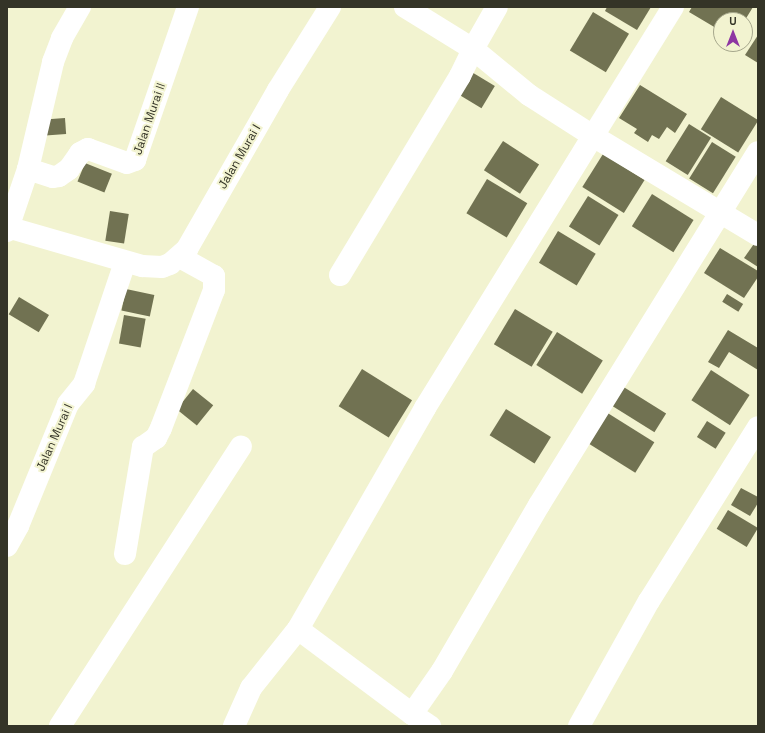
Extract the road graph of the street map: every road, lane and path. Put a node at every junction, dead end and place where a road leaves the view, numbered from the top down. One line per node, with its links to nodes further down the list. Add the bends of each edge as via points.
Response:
1 (80, 7): 10 (street, via 62,38 53,62)
2 (188, 7): 10 (street, Jalan Murai II, via 136,160 127,163 88,149 80,153 69,169 60,176 53,177)
3 (330, 7): 14 (street, Jalan Murai I)
4 (405, 7): 7 (street)
5 (498, 7): 7 (street)
6 (672, 7): 8 (street)
7 (473, 49): 8 (street, via 529,95); 16 (street, via 457,82)
8 (593, 136): 11 (street); 21 (street, via 425,408)
9 (758, 152): 11 (street)
10 (28, 169): 12 (street)
11 (721, 213): 13 (street); 22 (street, via 539,505 442,671)
12 (8, 229): 15 (street, Jalan Murai I)
13 (758, 235)
14 (180, 257): 15 (street, Jalan Murai I, via 162,267); 20 (street, via 214,276 214,290 161,428 156,438 143,447)
15 (125, 262): 19 (street, Jalan Murai I, via 84,384 68,404 18,526)
16 (340, 275)
17 (758, 427): 26 (street, via 653,595)
18 (241, 446): 23 (street)
19 (7, 546)
20 (125, 554)
21 (298, 629): 22 (street); 24 (street, via 252,688)
22 (412, 714): 25 (street)
23 (60, 726)
24 (234, 726)
25 (430, 726)
26 (579, 726)

